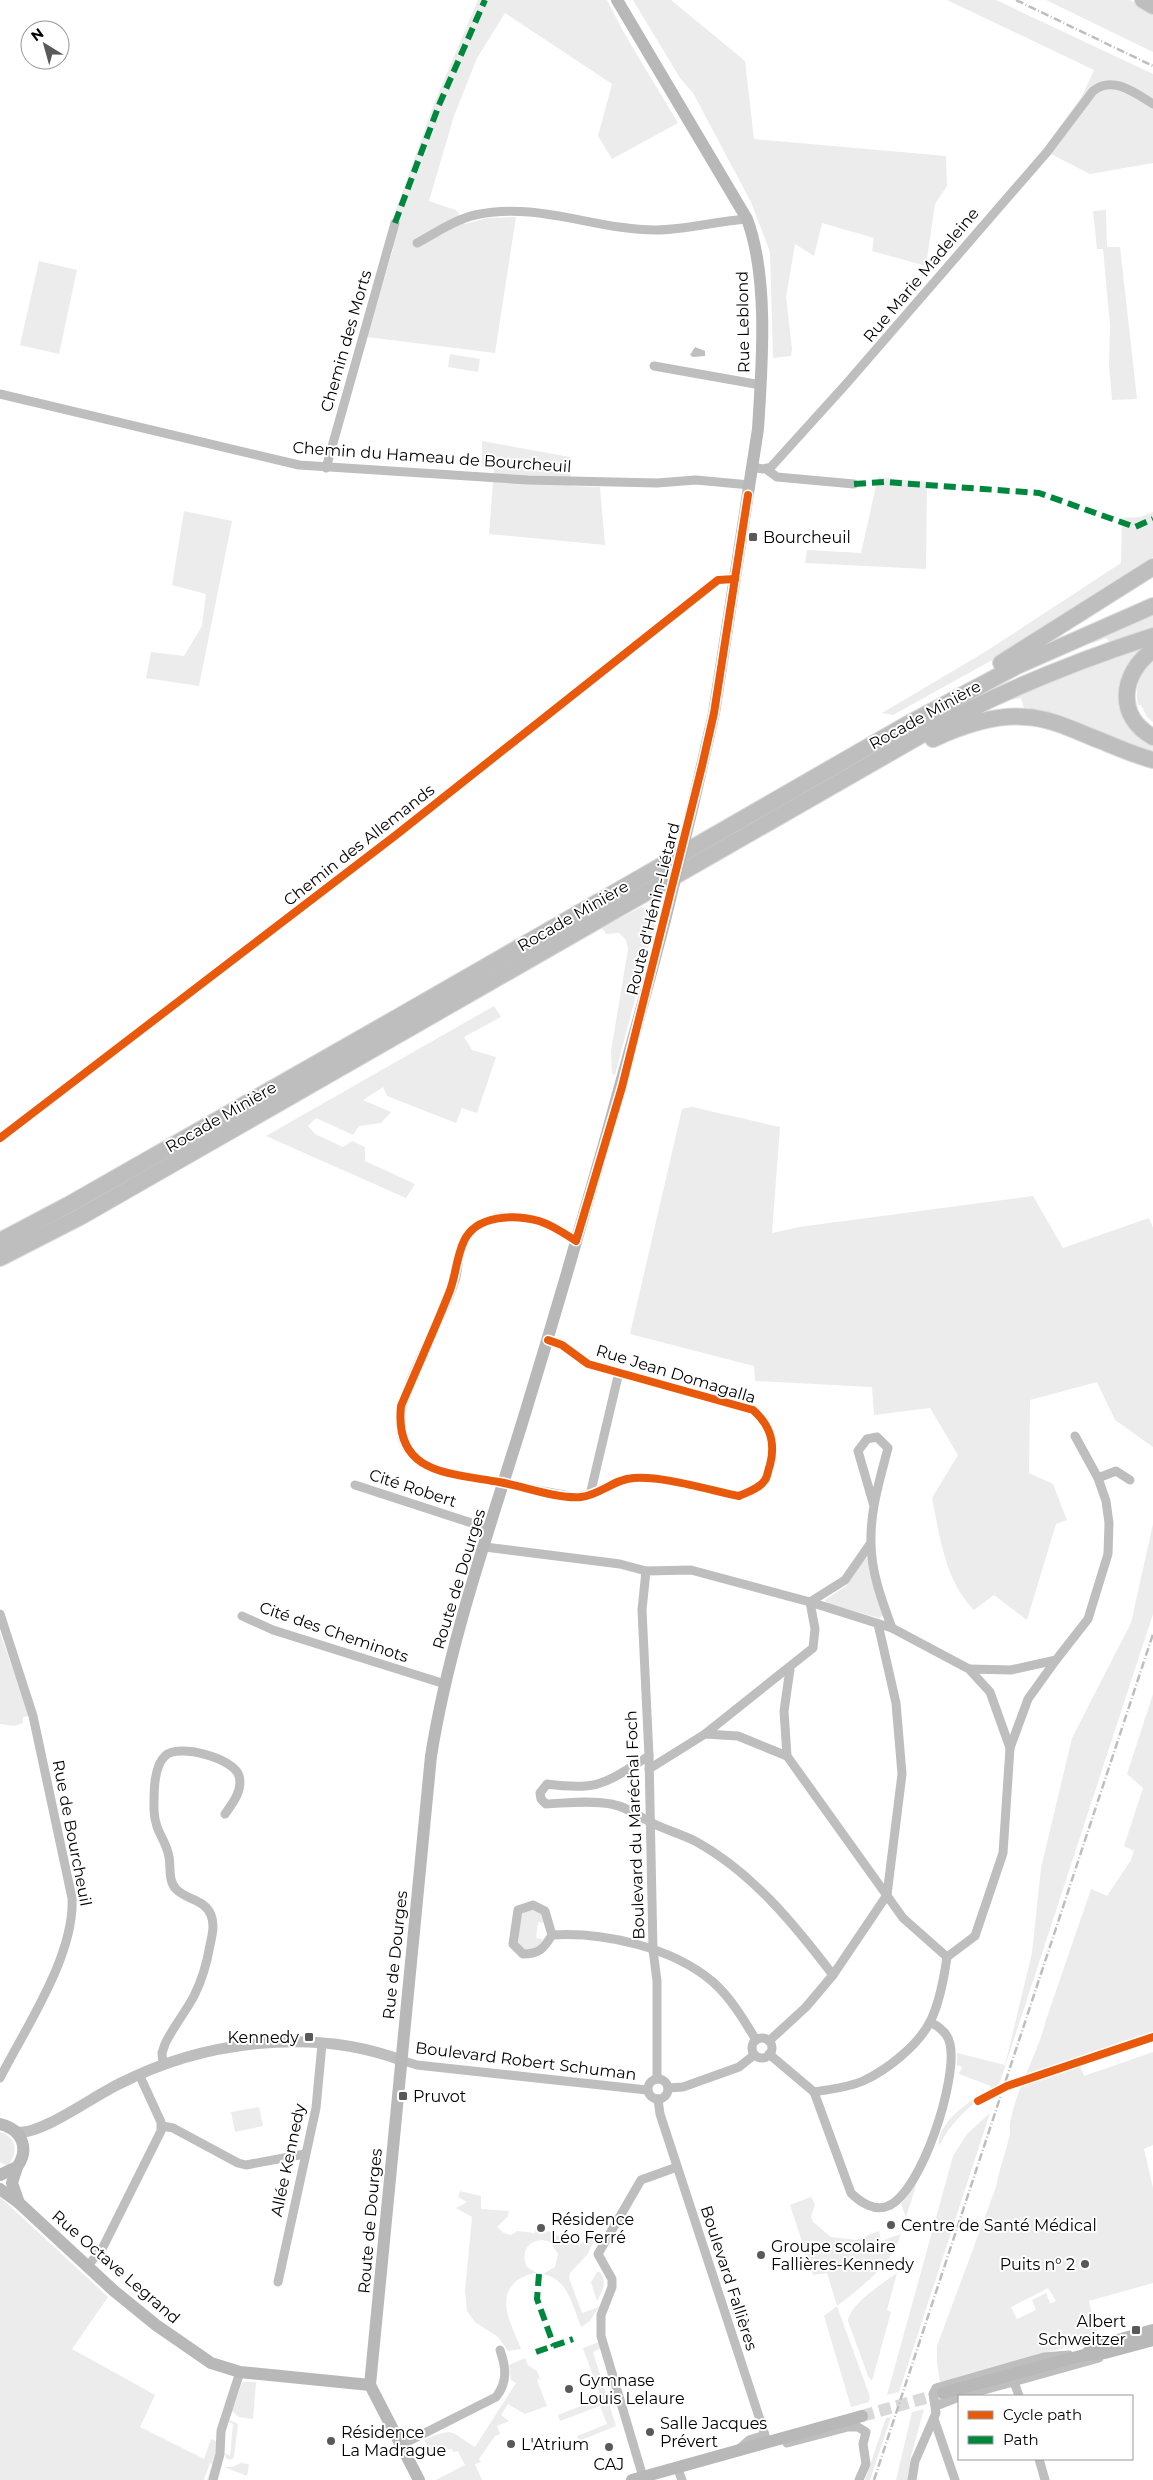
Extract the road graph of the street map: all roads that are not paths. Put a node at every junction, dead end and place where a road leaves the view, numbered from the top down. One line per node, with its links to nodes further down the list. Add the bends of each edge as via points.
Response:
1 (617, 0): 5 (main road, Rue Leblond)
2 (1143, 0): 3 (highway)
3 (1153, 6)
4 (1153, 104): 13 (street, Rue Marie Madeleine, via 1113,84 1102,85 1093,91 1047,152 847,383)
5 (747, 219): 7 (street, via 657,230 545,213 497,212 474,215 453,223); 9 (main road, Rue Leblond, via 761,276)
6 (395, 223): 12 (street, Chemin des Morts)
7 (417, 243)
8 (654, 366): 9 (street)
9 (761, 385): 11 (main road, Rue Leblond)
10 (0, 394): 12 (street, Chemin du Hameau de Bourcheuil, via 271,460)
11 (752, 467): 13 (street); 15 (main road, Rue Leblond)
12 (326, 468): 15 (street, Chemin du Hameau de Bourcheuil, via 528,480 656,483 696,480)
13 (766, 469): 14 (street, via 777,477)
14 (854, 484)
15 (750, 485): 17 (main road, Rue Leblond)
16 (1153, 567): 21 (highway, via 1040,640 943,697)
17 (735, 579): 25 (street, Chemin des Allemands, via 718,580 396,835); 28 (main road, Route d'Hénin-Liétard, bridge, via 714,713 693,804 622,1087)
18 (1153, 606): 21 (highway, Rocade Minière, via 1017,666)
19 (1153, 636): 24 (highway, Rocade Minière, via 1019,685)
20 (1153, 650): 22 (highway, via 1134,668 1126,694 1134,720)
21 (906, 725): 27 (highway, Rocade Minière)
22 (1153, 737)
23 (1153, 760): 24 (highway, via 1055,724 1010,717 964,726 879,767)
24 (858, 771): 26 (highway, Rocade Minière)
25 (0, 1138)
26 (80, 1217): 29 (highway, Rocade Minière); 30 (highway)
27 (0, 1241)
28 (576, 1241): 31 (main road, Route d'Hénin-Liétard); 37 (street, Rue Jean Domagalla, via 540,1221 524,1218 495,1219 472,1230 464,1240 450,1291 401,1406 401,1433 406,1447 424,1465 442,1472)
29 (0, 1258)
30 (0, 1264)
31 (554, 1321): 32 (main road, Route de Dourges)
32 (548, 1340): 33 (street, Rue Jean Domagalla, via 588,1364); 37 (main road, Route de Dourges)
33 (619, 1372): 39 (street); 39 (street, Rue Jean Domagalla, via 753,1410 764,1419 772,1437 772,1456 765,1480 753,1491 739,1496 652,1478 623,1480)
34 (1075, 1436): 35 (street)
35 (1098, 1478): 36 (street, via 1116,1471); 50 (street, via 1106,1501 1108,1554 1088,1619)
36 (1130, 1480)
37 (504, 1483): 39 (street, Rue Jean Domagalla, via 574,1497); 41 (main road, Route de Dourges)
38 (355, 1485): 41 (street, Cité Robert)
39 (590, 1495)
40 (874, 1506): 40 (street, via 888,1448 877,1437 867,1439 858,1451); 42 (street)
41 (490, 1529): 43 (main road, Route de Dourges)
42 (870, 1544): 45 (street, via 845,1580); 49 (street, via 877,1586)
43 (485, 1547): 44 (street, via 620,1564); 53 (main road, Route de Dourges)
44 (646, 1571): 45 (street, via 691,1570); 56 (street, Boulevard du Maréchal Foch, via 642,1610)
45 (810, 1602): 48 (street); 51 (street, via 815,1630 814,1648)
46 (0, 1614): 76 (street, Rue de Bourcheuil, via 33,1716 72,1898 73,1916 58,1966)
47 (242, 1616): 53 (street, Cité des Cheminots, via 273,1630)
48 (878, 1624): 49 (street); 62 (street, via 896,1703 902,1774)
49 (892, 1628): 52 (street)
50 (1056, 1660): 52 (street, via 1011,1670); 55 (street, via 1028,1700)
51 (790, 1669): 54 (street); 57 (street, via 784,1712)
52 (968, 1669): 55 (street, via 990,1692)
53 (445, 1684): 61 (main road, Route de Dourges, via 431,1756)
54 (705, 1734): 57 (street, via 738,1736); 58 (street)
55 (1010, 1748): 65 (street, via 1003,1854 975,1936)
56 (649, 1756): 58 (street, Boulevard du Maréchal Foch); 60 (street, via 606,1782 576,1788 547,1784 540,1793 546,1804 611,1804 632,1810)
57 (786, 1756): 62 (street)
58 (649, 1769): 60 (street, Boulevard du Maréchal Foch)
59 (225, 1814): 74 (street, via 236,1799 239,1787 239,1776 230,1764 184,1750 164,1756 155,1786 156,1826 168,1852 173,1886 204,1906 212,1916 213,1930 198,1986 165,2044)
60 (651, 1823): 64 (street, Boulevard du Maréchal Foch); 66 (street, via 695,1841 750,1879 798,1929)
61 (421, 1853): 73 (main road, Rue de Dourges)
62 (888, 1895): 65 (street, via 903,1918); 66 (street)
63 (552, 1935): 63 (street, via 545,1911 532,1904 518,1910 513,1944 524,1954 542,1950); 64 (street, via 574,1934 637,1944)
64 (653, 1950): 68 (street, via 670,1955 712,1982 743,2018); 77 (street, Boulevard du Maréchal Foch, via 657,1981)
65 (947, 1957): 67 (street)
66 (833, 1975): 69 (street, via 806,2007)
67 (930, 2022): 80 (street, via 908,2049 877,2073 843,2088); 80 (street, via 944,2031 950,2042 950,2070 928,2151 899,2200 886,2207 875,2207 860,2202 850,2193)
68 (756, 2040): 69 (street); 72 (street, via 752,2045)
69 (769, 2041): 71 (street, via 772,2049)
70 (322, 2044): 73 (street); 74 (street, via 283,2042 248,2045); 87 (street, Allée Kennedy, via 316,2108)
71 (769, 2054): 72 (street, via 760,2058); 80 (street)
72 (754, 2055): 78 (street, via 740,2068 683,2087)
73 (401, 2060): 79 (street, Boulevard Robert Schuman, via 414,2065); 102 (main road, Route de Dourges)
74 (163, 2065): 75 (street)
75 (139, 2074): 83 (street); 84 (street)
76 (0, 2078)
77 (657, 2078): 78 (street, via 663,2080); 79 (street)
78 (668, 2088): 81 (street, via 667,2094)
79 (647, 2090): 81 (street, via 652,2098)
80 (814, 2092)
81 (658, 2100): 88 (street, Boulevard Fallières)
82 (0, 2124): 85 (main road)
83 (162, 2126): 87 (street, via 173,2128 238,2164); 93 (street, via 103,2247)
84 (40, 2129): 85 (street, via 29,2133); 86 (street)
85 (17, 2132): 86 (main road)
86 (24, 2150): 89 (main road)
87 (306, 2154): 94 (street, Allée Kennedy)
88 (677, 2167): 111 (street, Boulevard Fallières, via 765,2434 749,2440); 114 (street, via 641,2180 598,2254 612,2279 601,2315 601,2336)
89 (17, 2168): 90 (main road); 92 (main road, via 12,2183)
90 (0, 2175)
91 (0, 2189): 92 (main road, Rue Octave Legrand)
92 (19, 2203): 93 (main road, Rue Octave Legrand)
93 (87, 2267): 100 (main road, Rue Octave Legrand, via 190,2350 211,2363)
94 (278, 2282)
95 (1153, 2330): 99 (main road, via 1104,2344)
96 (1153, 2340): 97 (main road)
97 (1122, 2348): 99 (main road); 101 (street, via 1120,2352)
98 (500, 2350): 110 (street, via 506,2377 496,2397)
99 (1084, 2355): 103 (main road)
100 (240, 2372): 102 (main road, Rue Octave Legrand); 115 (street, via 221,2431 220,2454)
101 (1014, 2382): 104 (street); 105 (street)
102 (370, 2385): 110 (main road)
103 (940, 2390): 107 (street, via 933,2394)
104 (968, 2395)
105 (1018, 2395)
106 (958, 2398): 107 (street)
107 (936, 2406): 109 (street)
108 (862, 2416): 111 (main road)
109 (934, 2419): 119 (street, via 915,2461); 120 (street)
110 (401, 2445): 116 (main road)
111 (738, 2450): 113 (main road); 118 (street, via 764,2449 858,2427 866,2432 863,2444 866,2464)
112 (1039, 2460): 121 (street)
113 (677, 2467): 114 (main road); 117 (street)
114 (637, 2479)
115 (213, 2480)
116 (419, 2480)
117 (682, 2480)
118 (860, 2480)
119 (912, 2480)
120 (955, 2480)
121 (1046, 2480)

